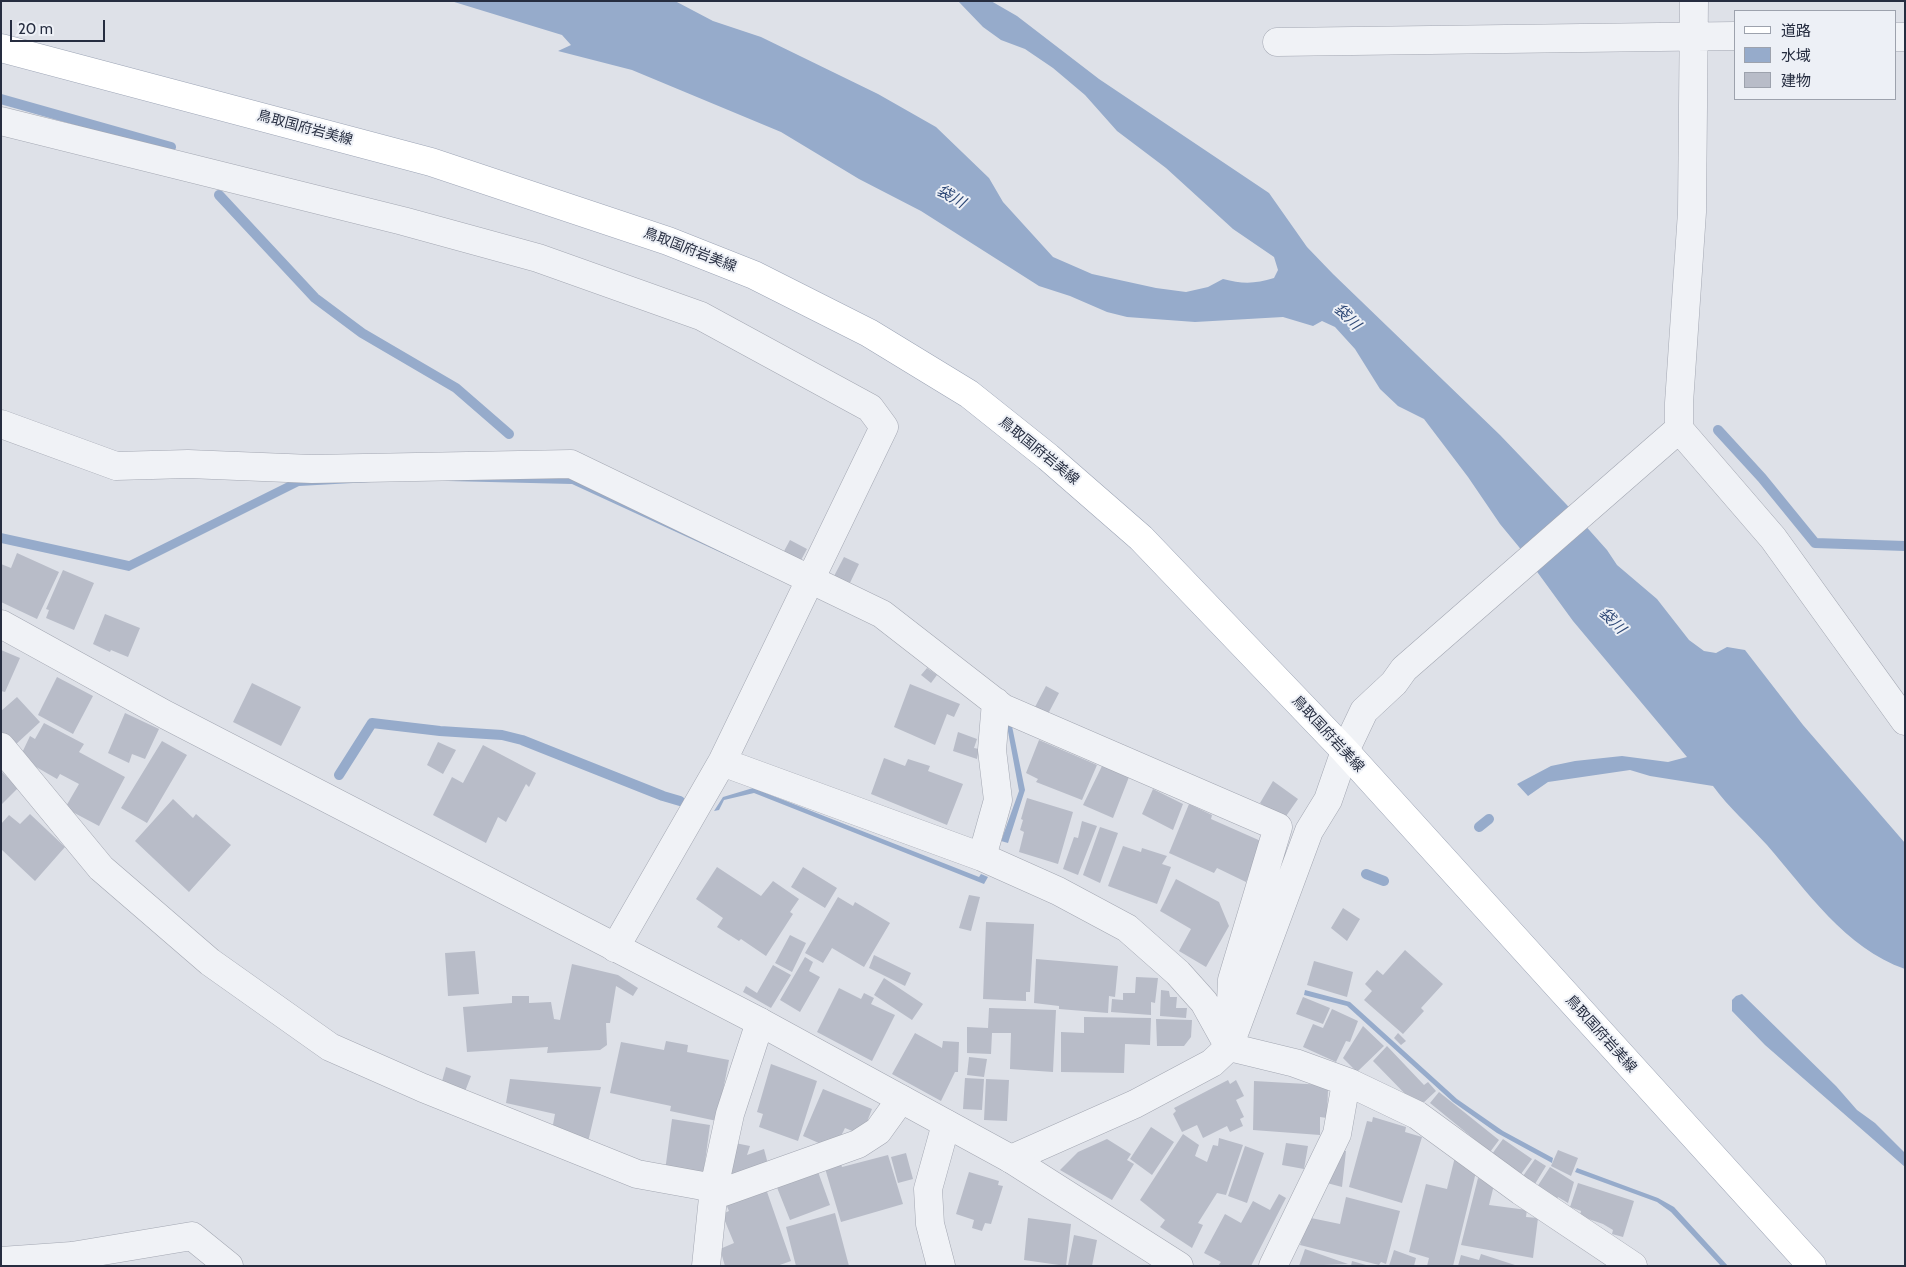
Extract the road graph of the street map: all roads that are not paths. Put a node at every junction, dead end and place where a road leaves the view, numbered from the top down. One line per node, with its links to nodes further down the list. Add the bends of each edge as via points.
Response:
1 (1694, 1): 2 (street)
2 (1694, 35): 3 (street); 4 (street); 8 (street, via 1692,212)
3 (1734, 36)
4 (1277, 42)
5 (1, 48): 14 (main road, 鳥取国府岩美線, via 432,162 575,208 668,240 754,275 869,333 968,394 1048,457 1126,525)
6 (1, 121): 9 (street, via 403,220 538,258 701,316 870,408 884,427)
7 (1, 424): 9 (street, via 116,466 188,464 312,469 571,464)
8 (1679, 429): 12 (street, via 1773,538); 14 (street, via 1404,669 1364,711)
9 (811, 580): 11 (street, via 882,614); 15 (street)
10 (1, 624): 17 (street, via 166,715)
11 (996, 702): 16 (street, via 992,750 998,800); 19 (street, via 1003,708 1278,826 1232,980)
12 (1905, 721)
13 (1, 747): 24 (street, via 102,868 210,962 330,1047 637,1174)
14 (1345, 751): 19 (street, via 1328,800 1309,831); 32 (main road, 鳥取国府岩美線)
15 (722, 762): 16 (street); 17 (street)
16 (982, 857): 19 (street, via 1058,891 1127,928 1178,973 1204,1002)
17 (615, 948): 18 (street)
18 (760, 1022): 21 (street); 24 (street, via 730,1114)
19 (1229, 1046): 20 (street, via 1295,1063); 23 (street, via 1212,1063 1157,1092)
20 (1346, 1083): 30 (street, via 1337,1134); 31 (street, via 1417,1115)
21 (900, 1099): 22 (street); 24 (street, via 878,1131 858,1144)
22 (946, 1124): 23 (street); 28 (street, via 928,1189 930,1224)
23 (1011, 1159): 29 (street)
24 (713, 1192): 27 (street)
25 (1, 1261): 26 (street, via 72,1256 192,1236)
26 (229, 1266)
27 (706, 1266)
28 (941, 1266)
29 (1179, 1266)
30 (1273, 1266)
31 (1633, 1266)
32 (1812, 1266)

